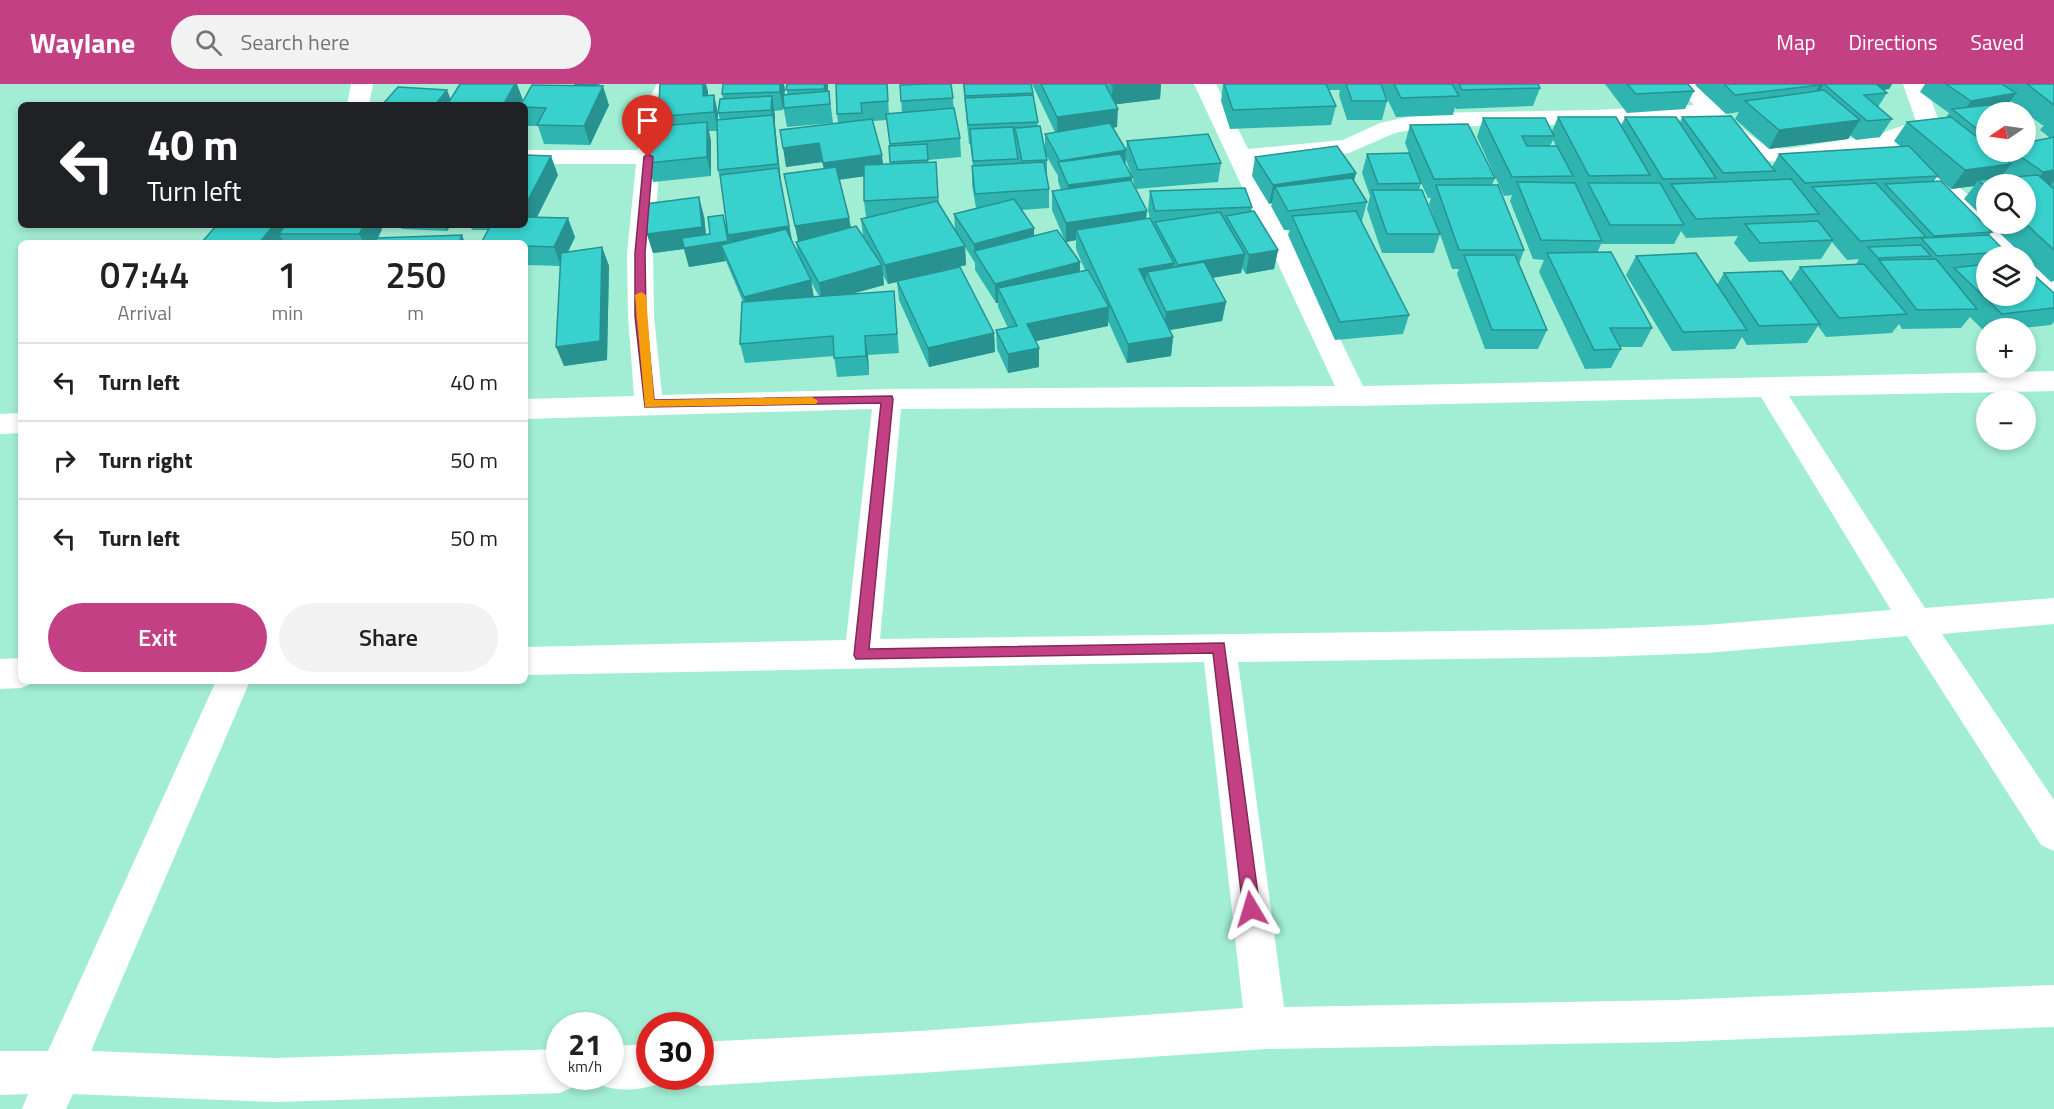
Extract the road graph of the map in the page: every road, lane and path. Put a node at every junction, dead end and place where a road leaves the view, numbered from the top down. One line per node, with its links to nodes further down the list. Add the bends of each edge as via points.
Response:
1 (362, 84): 6 (street)
2 (672, 84): 10 (street, via 665,88 657,104)
3 (1205, 84): 11 (street)
4 (1686, 84): 7 (street)
5 (1914, 84): 8 (street, via 1928,121)
6 (359, 102)
7 (1712, 111): 8 (street, via 1746,140 1773,155); 11 (street, via 1425,120 1388,128 1349,146)
8 (1881, 144): 12 (street, via 1898,148 1913,159)
9 (528, 157): 10 (street)
10 (648, 157): 19 (street, via 640,253)
11 (1240, 157): 17 (street)
12 (2009, 246)
13 (2036, 272): 14 (street)
14 (2054, 290)
15 (2054, 381): 16 (street)
16 (1768, 386): 17 (street); 24 (street)
17 (1354, 396): 18 (street)
18 (888, 399): 19 (street); 26 (street)
19 (649, 405): 20 (street)
20 (528, 409)
21 (18, 423): 22 (street)
22 (0, 424)
23 (2054, 611): 24 (street)
24 (1916, 622): 25 (street, via 1695,640); 31 (street)
25 (1219, 647): 26 (street); 33 (street)
26 (861, 655): 27 (street)
27 (528, 661)
28 (18, 673): 29 (street)
29 (0, 674)
30 (232, 684): 37 (street)
31 (2054, 833)
32 (2054, 1006): 33 (street, via 1674,1021)
33 (1266, 1028): 34 (street)
34 (714, 1063)
35 (546, 1071): 37 (street)
36 (0, 1073): 37 (street)
37 (53, 1091)

